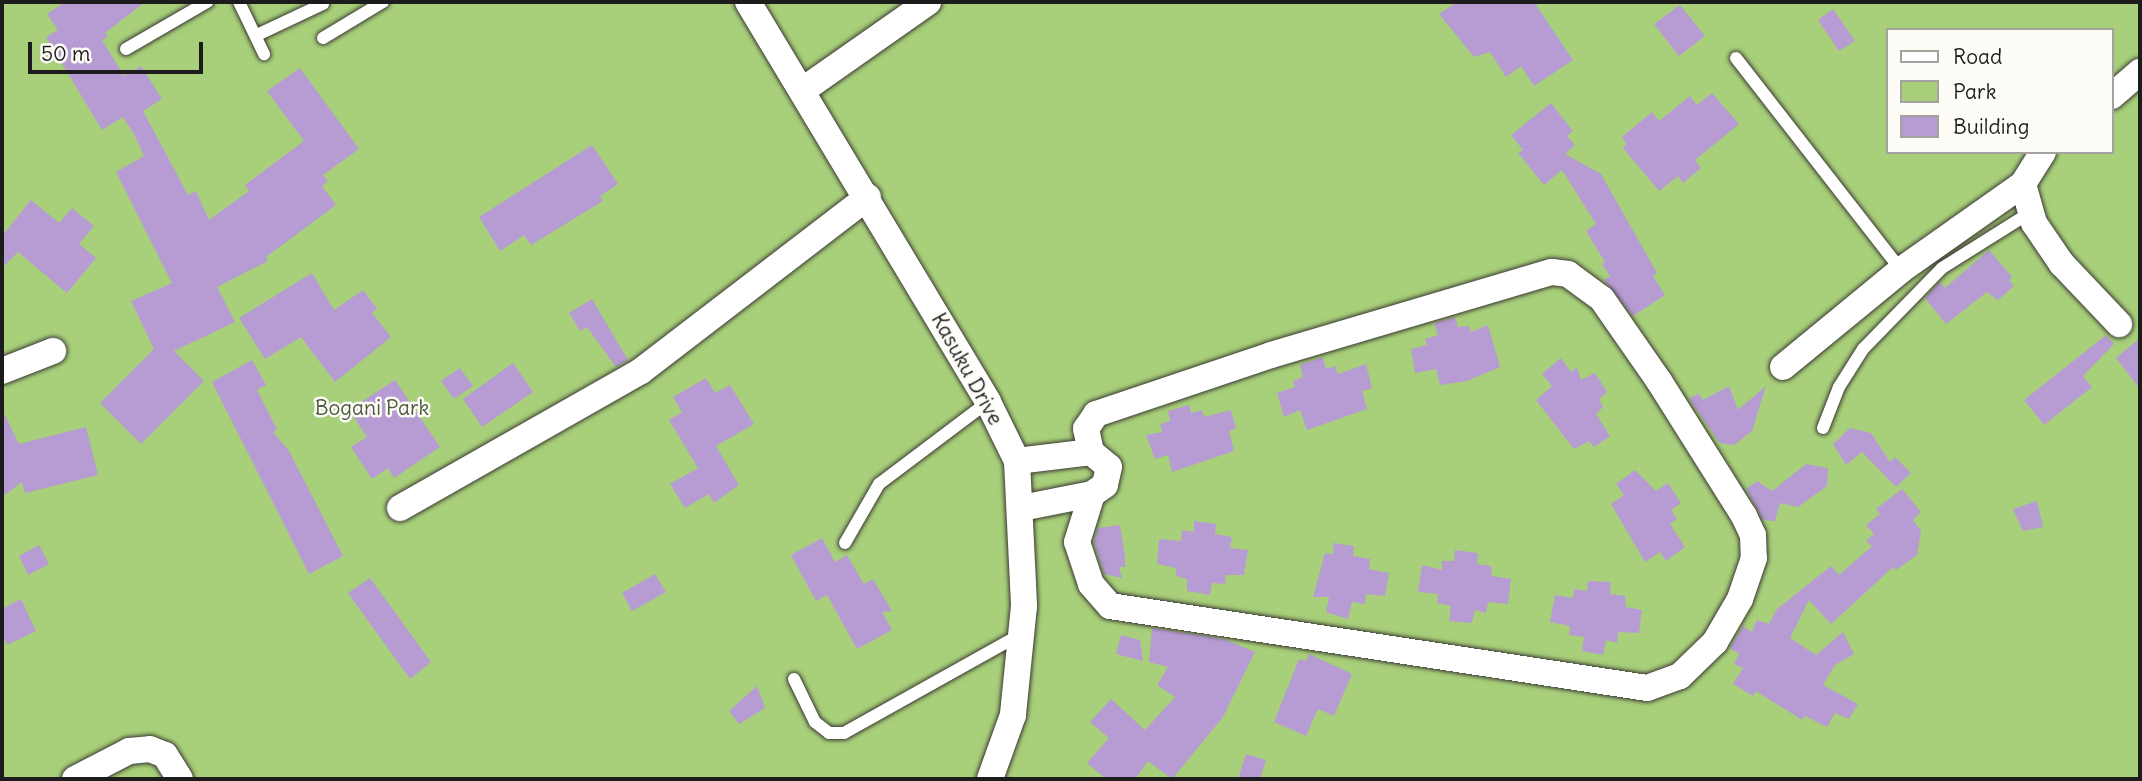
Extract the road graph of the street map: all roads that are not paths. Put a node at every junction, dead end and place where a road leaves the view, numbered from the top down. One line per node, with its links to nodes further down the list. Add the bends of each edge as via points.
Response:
1 (207, 2): 9 (lane)
2 (239, 2): 7 (lane)
3 (383, 2): 8 (lane)
4 (748, 2): 13 (street, Kasuku Drive)
5 (928, 2): 13 (street)
6 (323, 4): 7 (lane)
7 (257, 35): 10 (lane)
8 (323, 38)
9 (127, 49)
10 (264, 54)
11 (1736, 58): 19 (lane)
12 (2140, 72): 14 (street)
13 (803, 90): 17 (street, Kasuku Drive)
14 (2114, 94)
15 (2042, 154): 16 (street)
16 (2023, 184): 18 (street); 19 (street)
17 (868, 197): 24 (street, Kasuku Drive); 29 (street, via 641,371)
18 (2031, 212): 20 (street, via 2062,264); 25 (lane, via 1942,268 1863,349 1839,387)
19 (1900, 270): 22 (street)
20 (2119, 324)
21 (53, 351): 23 (street)
22 (1783, 367)
23 (2, 371)
24 (988, 401): 27 (street, Kasuku Drive); 31 (lane, via 879,484)
25 (1823, 428)
26 (1091, 452): 27 (street); 28 (street, via 1103,458 1110,476); 28 (street, via 1086,429 1096,414 1285,351 1552,272 1568,274 1602,299 1659,381 1744,516 1753,535 1754,558 1740,598 1715,642 1680,676 1663,686 1647,688 1110,606 1091,584 1077,542)
27 (1017, 461): 30 (street, Kasuku Drive)
28 (1092, 494): 30 (street)
29 (400, 508)
30 (1021, 508): 32 (street, Kasuku Drive)
31 (845, 543)
32 (1022, 634): 33 (lane, via 844,733 829,733 815,722); 36 (street, Kasuku Drive, via 1013,715)
33 (794, 679)
34 (75, 779): 35 (street, via 130,751 150,749 165,755)
35 (180, 779)
36 (990, 779)

